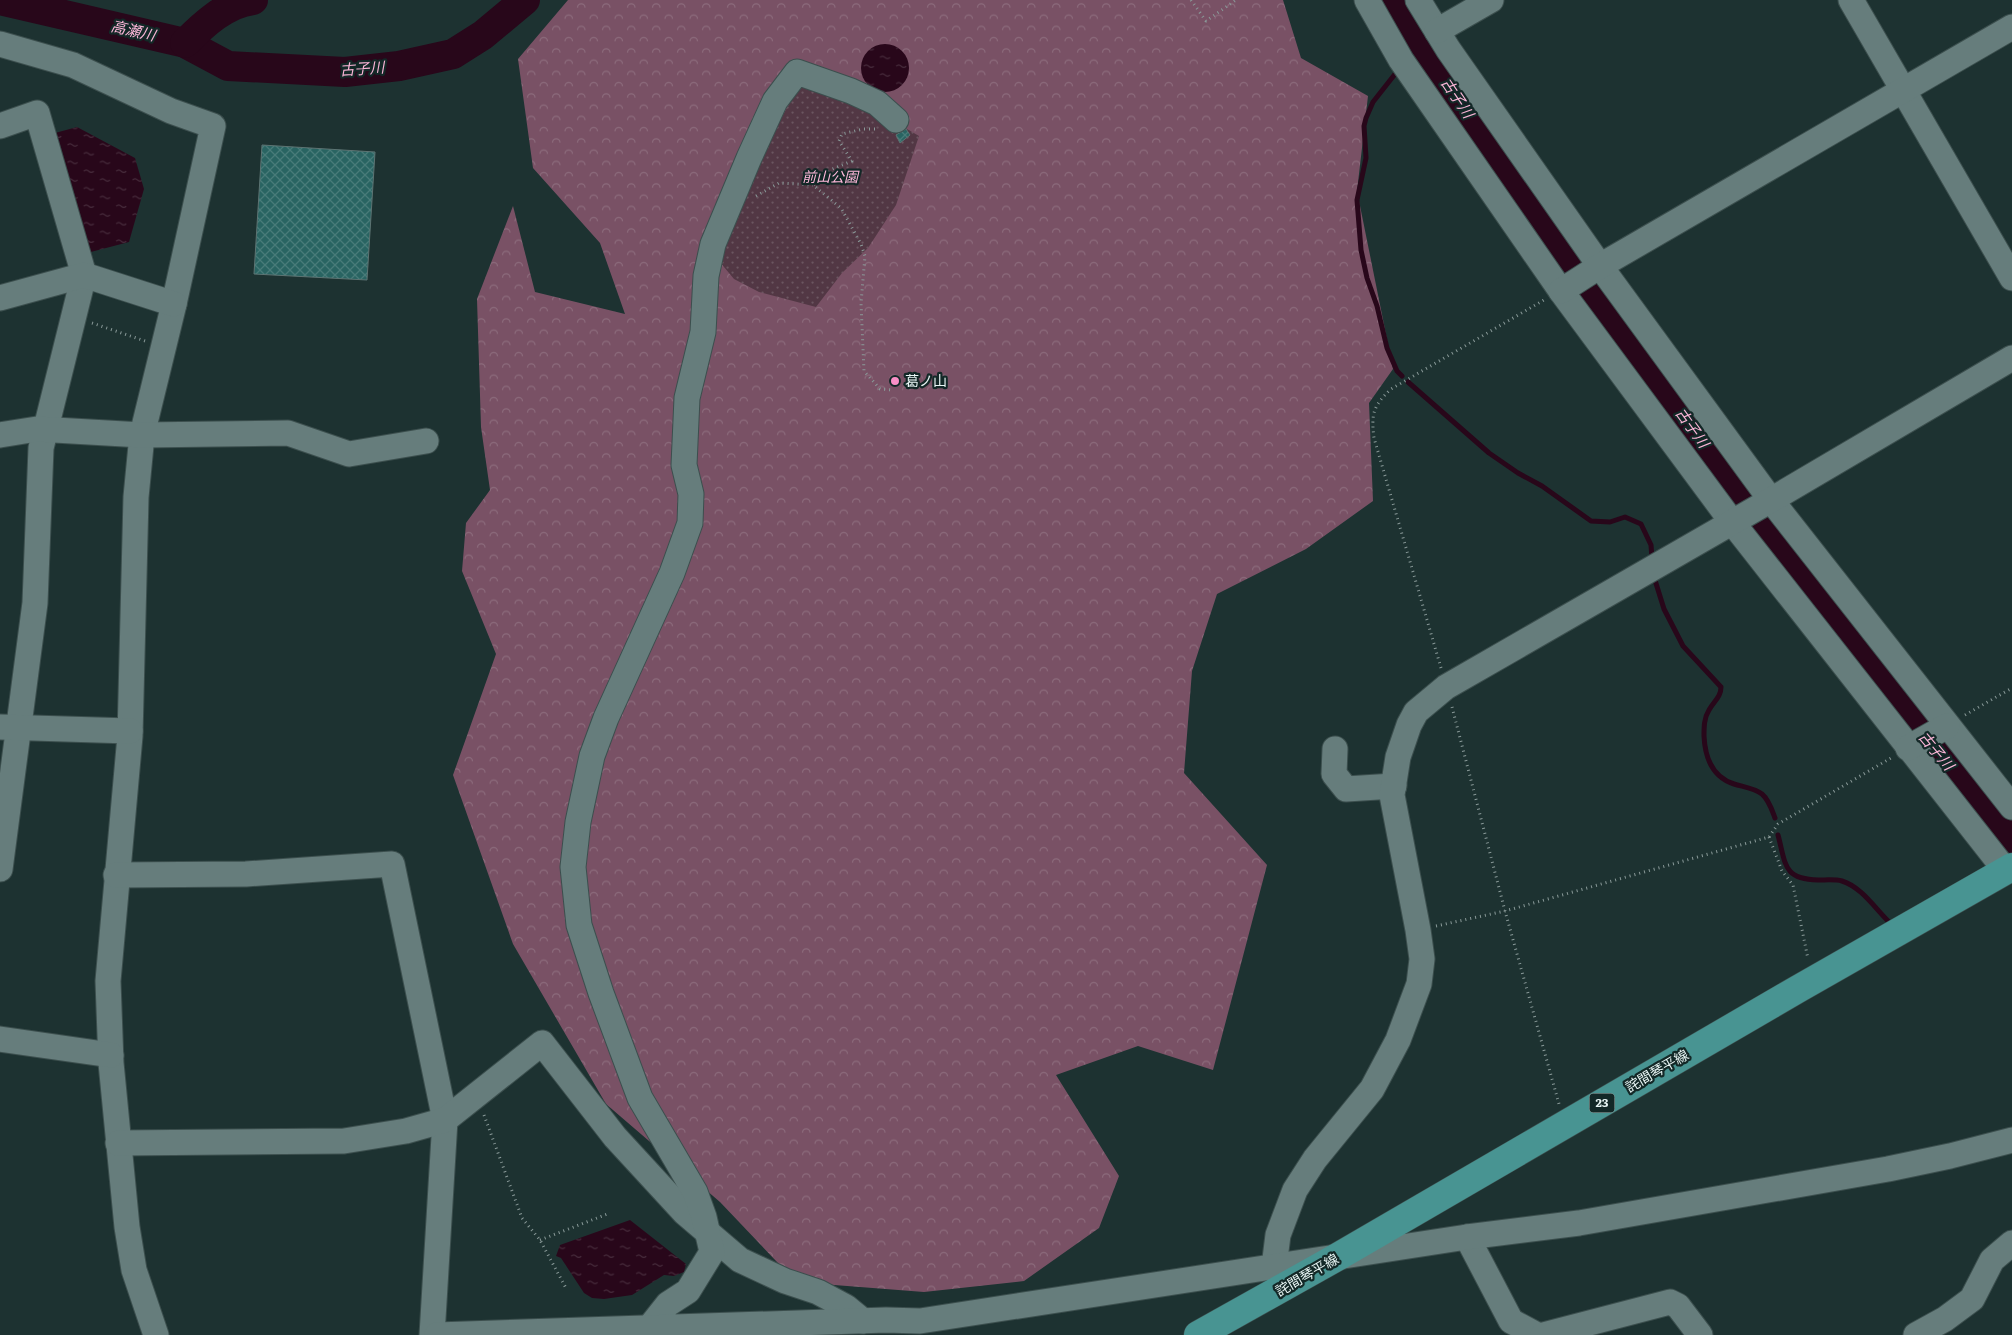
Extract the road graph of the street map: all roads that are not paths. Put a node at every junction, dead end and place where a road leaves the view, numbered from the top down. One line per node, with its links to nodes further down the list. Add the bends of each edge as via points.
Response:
1 (1367, 0): 14 (street, via 1404,63)
2 (1418, 0): 6 (street)
3 (1491, 0): 6 (street)
4 (1851, 0): 8 (street)
5 (2012, 27): 8 (street)
6 (1437, 31): 11 (street)
7 (0, 44): 16 (street, via 73,65 172,111 213,126)
8 (1904, 90): 11 (street); 13 (street)
9 (896, 120): 39 (street, via 877,103 797,72 775,101 748,158 713,244 706,276 703,332 687,398 685,429 684,465 691,494 690,524 672,573 603,726 592,756 578,822 573,868 579,925 640,1098 695,1192)
10 (0, 126): 12 (street, via 37,113)
11 (1600, 266): 14 (street); 22 (street)
12 (84, 274): 15 (street); 16 (street); 18 (street)
13 (2012, 278)
14 (1561, 291): 23 (street)
15 (0, 298)
16 (174, 304): 20 (street)
17 (2012, 358): 22 (street)
18 (46, 430): 19 (street); 20 (street); 25 (street, via 41,448 35,603)
19 (0, 435)
20 (142, 435): 21 (street, via 288,433 349,454); 26 (street, via 136,497)
21 (426, 441)
22 (1771, 500): 23 (street); 24 (street)
23 (1735, 520): 27 (street); 29 (street, via 1446,687 1416,712 1409,724 1398,758)
24 (1947, 726): 27 (street); 30 (street)
25 (9, 727): 26 (street); 31 (street)
26 (130, 731): 33 (street)
27 (1908, 748): 32 (street)
28 (1335, 749): 29 (street, via 1334,774 1346,789)
29 (1394, 786): 43 (street, via 1392,795 1422,959 1419,984 1398,1040 1372,1089 1315,1159 1295,1190 1278,1235)
30 (2012, 807)
31 (0, 869)
32 (2009, 869): 42 (main road, 詫間琴平線 / 23)
33 (116, 875): 35 (street, via 108,981); 36 (street, via 246,874 392,864)
34 (0, 1040): 35 (street)
35 (111, 1055): 38 (street)
36 (445, 1120): 38 (street, via 344,1142); 39 (street, via 542,1043 615,1137 685,1213); 49 (street)
37 (2012, 1140): 40 (street, via 1888,1169 1579,1223)
38 (118, 1143): 48 (street, via 134,1270)
39 (707, 1230): 44 (street, via 740,1260 784,1281 818,1292 846,1307); 45 (street, via 712,1252 688,1291 668,1304)
40 (1467, 1237): 42 (street); 47 (street)
41 (2012, 1243): 55 (street, via 1992,1260 1972,1299)
42 (1339, 1256): 43 (street); 51 (main road, 詫間琴平線 / 23)
43 (1274, 1267): 46 (street)
44 (863, 1321): 45 (street); 46 (street)
45 (649, 1328): 50 (street)
46 (928, 1328)
47 (1509, 1328): 52 (street)
48 (156, 1335)
49 (432, 1335)
50 (437, 1335)
51 (1198, 1335)
52 (1537, 1335)
53 (1543, 1335): 54 (street, via 1670,1302 1678,1306)
54 (1700, 1335)
55 (1916, 1335)

